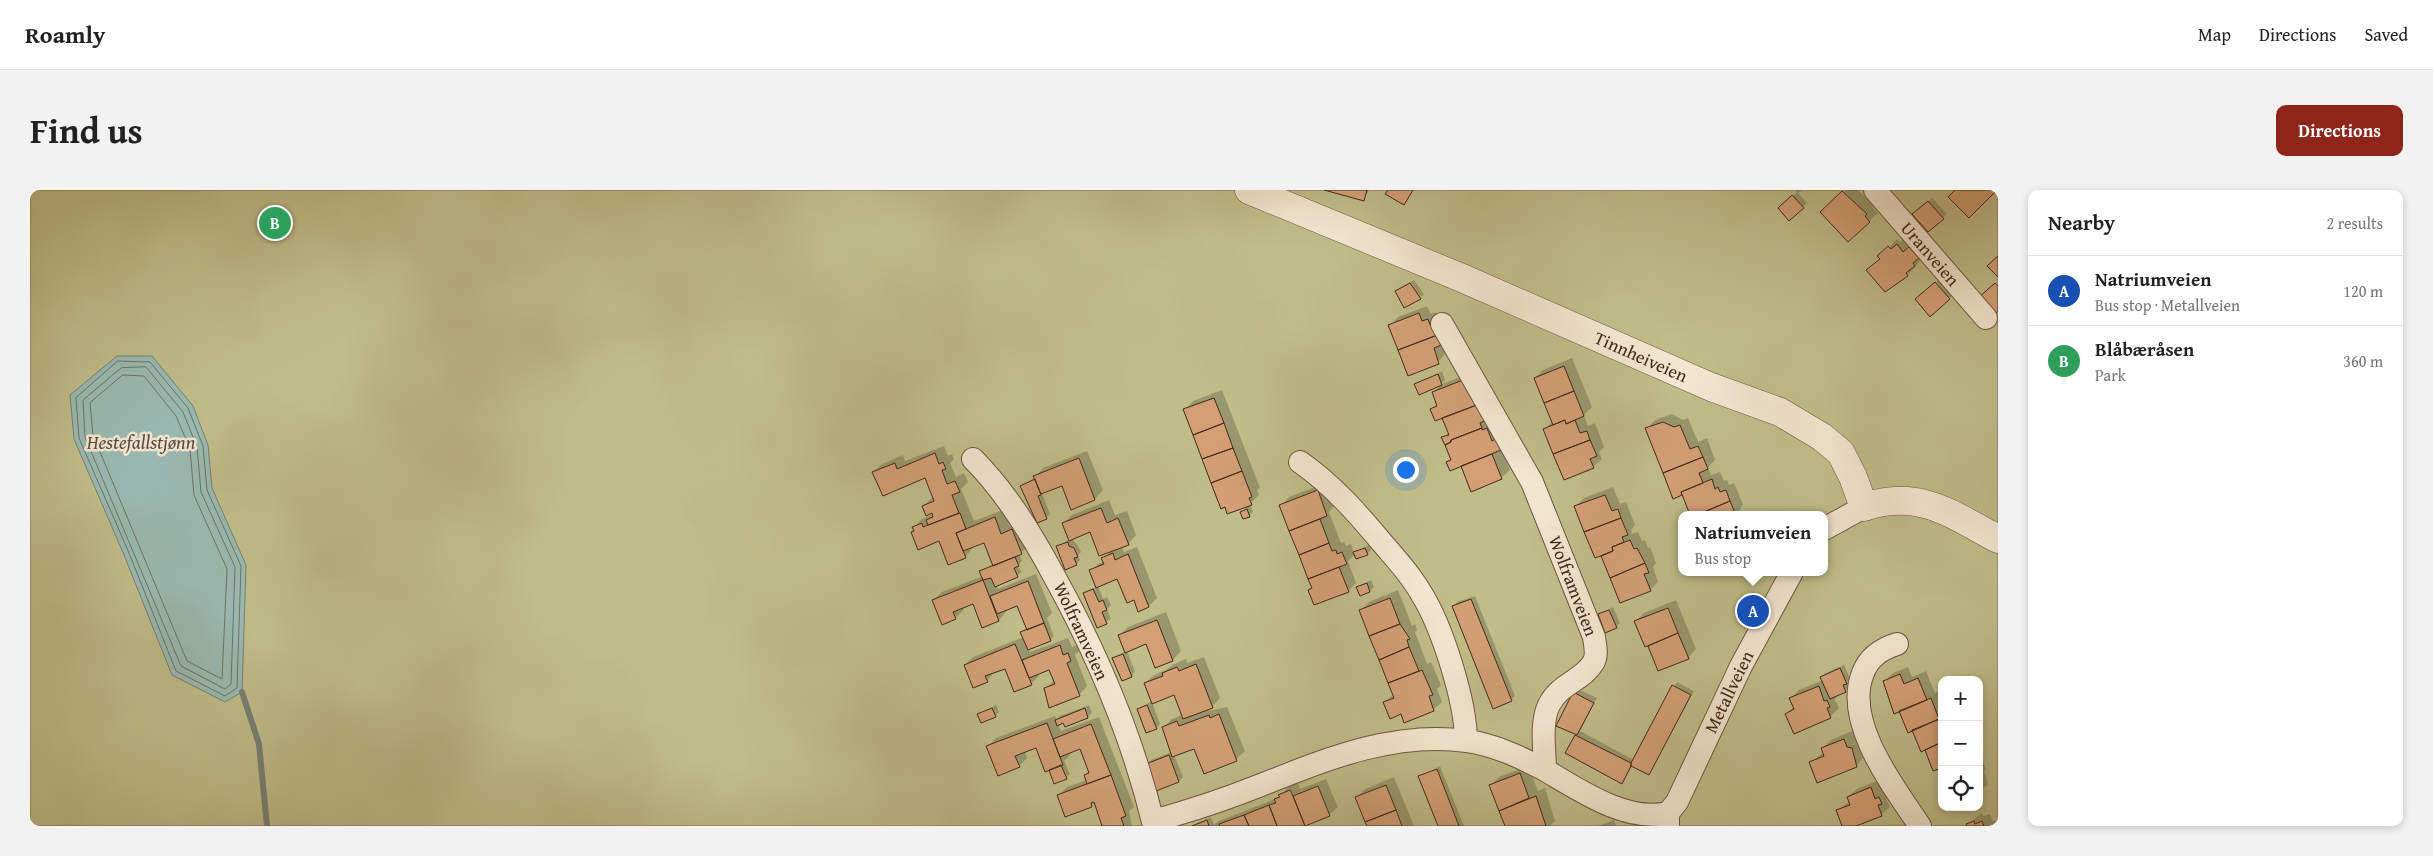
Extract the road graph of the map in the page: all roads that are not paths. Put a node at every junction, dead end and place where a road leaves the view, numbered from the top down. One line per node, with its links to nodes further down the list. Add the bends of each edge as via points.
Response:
1 (1249, 190): 7 (street, Tinnheiveien, via 1462,278 1711,387 1780,412 1822,437 1841,453)
2 (1875, 190): 3 (street, Uranveien)
3 (1986, 318)
4 (1442, 324): 13 (street, Wolframveien, via 1532,482 1594,637 1594,663 1556,694 1548,706 1544,729)
5 (973, 459): 15 (street, Wolframveien, via 1017,513 1076,615 1128,738)
6 (1300, 462): 12 (street, via 1335,489 1422,593 1455,676)
7 (1864, 507): 8 (street); 9 (street, via 1883,501 1909,500 1935,506)
8 (1828, 526)
9 (1998, 539)
10 (1790, 576): 14 (street, Metallveien, via 1741,666)
11 (1897, 644): 16 (street, via 1886,647 1866,666 1858,684 1858,706 1864,727 1888,778)
12 (1466, 741): 13 (street, Wolframveien, via 1517,756); 15 (street, Wolframveien, via 1405,740 1344,752)
13 (1545, 770): 14 (street, Metallveien, via 1625,810)
14 (1668, 819)
15 (1154, 823)
16 (1920, 826)

